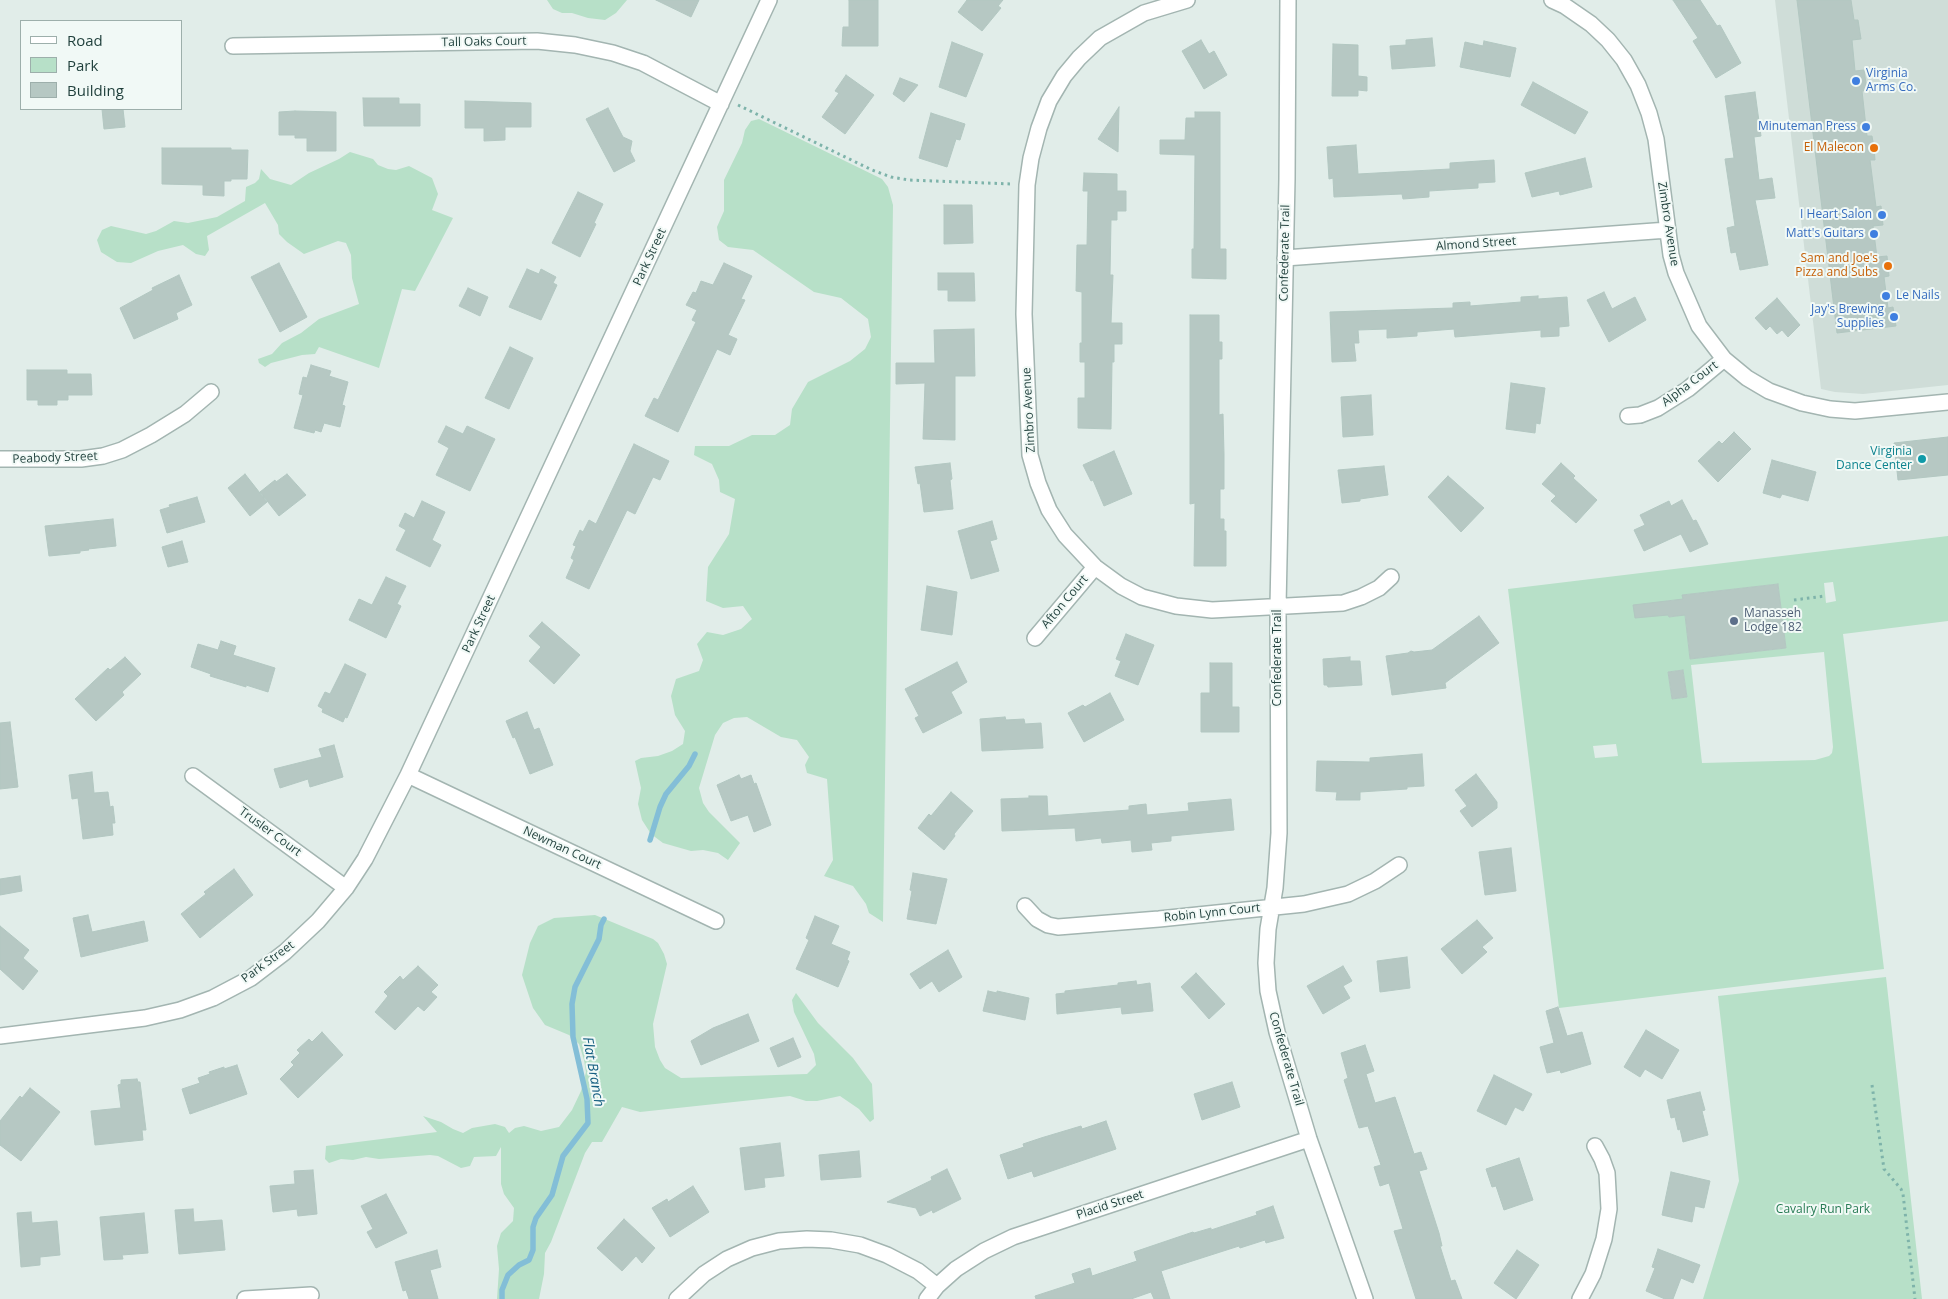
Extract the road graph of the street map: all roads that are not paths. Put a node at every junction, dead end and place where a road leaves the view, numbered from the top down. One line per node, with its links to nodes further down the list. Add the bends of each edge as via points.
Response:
1 (769, 0): 6 (street, Park Street)
2 (1187, 0): 14 (street, Zimbro Avenue, via 1144,13 1115,28 1079,58 1049,101 1031,158 1027,185 1024,314 1030,455 1049,510 1065,535)
3 (1288, 0): 8 (street, Confederate Trail)
4 (1552, 0): 7 (street, Zimbro Avenue, via 1591,24 1608,40 1638,85 1656,139)
5 (233, 46): 6 (street, Tall Oaks Court, via 537,41 575,45 643,63)
6 (723, 101): 18 (street, Park Street)
7 (1668, 230): 8 (street, Almond Street); 9 (street, Zimbro Avenue, via 1671,256 1682,290 1699,326)
8 (1285, 258): 16 (street, Confederate Trail)
9 (1724, 359): 11 (street, Zimbro Avenue, via 1769,391 1830,410 1855,411); 12 (street, Alpha Court, via 1688,389 1658,408)
10 (212, 392): 13 (street, Peabody Street, via 185,414 122,450 81,459)
11 (1948, 402)
12 (1628, 416)
13 (0, 459)
14 (1095, 567): 16 (street, Zimbro Avenue, via 1142,597 1176,606 1212,610); 17 (street, Afton Court)
15 (1391, 577): 16 (street, Zimbro Avenue, via 1379,588 1343,602)
16 (1278, 606): 23 (street, Confederate Trail, via 1279,833 1276,888)
17 (1035, 638)
18 (408, 775): 21 (street, Park Street, via 365,859); 24 (street, Newman Court)
19 (193, 776): 21 (street, Trusler Court)
20 (1399, 865): 23 (street, Robin Lynn Court, via 1375,882 1348,894)
21 (346, 888): 25 (street, Park Street, via 285,952 251,978 213,998 145,1018)
22 (1025, 906): 23 (street, Robin Lynn Court, via 1037,919 1058,927)
23 (1271, 908): 26 (street, Confederate Trail, via 1266,964 1272,1012)
24 (716, 920)
25 (0, 1036)
26 (1309, 1139): 28 (street, Placid Street, via 1013,1237 956,1269); 33 (street, Confederate Trail)
27 (1595, 1146): 34 (street, via 1607,1173 1609,1208 1593,1274)
28 (937, 1286): 31 (street, via 918,1271 860,1245 807,1239 779,1241 727,1259 704,1274); 32 (street, Placid Street)
29 (311, 1295): 30 (street)
30 (244, 1299)
31 (677, 1299)
32 (927, 1299)
33 (1365, 1299)
34 (1580, 1299)

